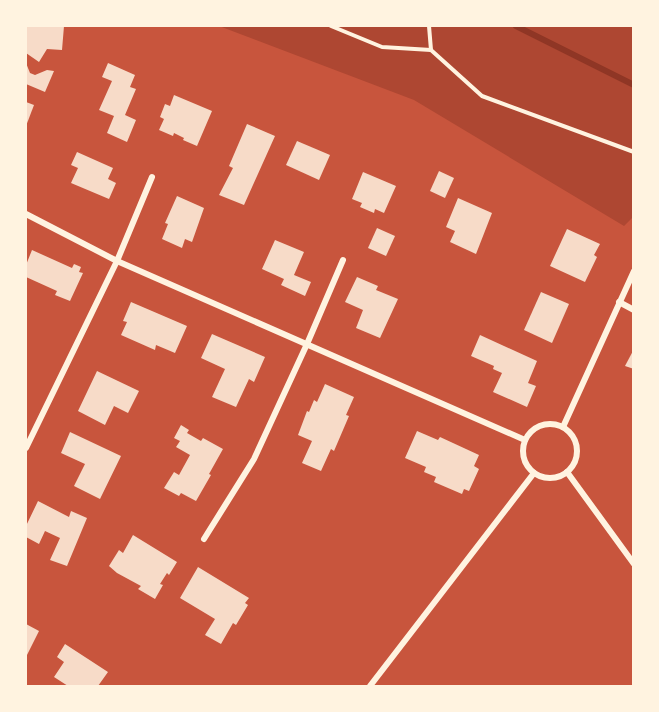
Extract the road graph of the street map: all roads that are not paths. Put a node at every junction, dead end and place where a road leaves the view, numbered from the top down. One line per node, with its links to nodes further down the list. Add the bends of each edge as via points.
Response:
1 (152, 177): 4 (street)
2 (26, 214): 4 (street)
3 (343, 260): 8 (street)
4 (117, 261): 8 (street); 11 (street)
5 (633, 271): 6 (street)
6 (619, 302): 7 (street); 9 (street)
7 (633, 310)
8 (307, 344): 10 (street); 14 (street, via 254,459)
9 (563, 427): 10 (street, via 538,427); 12 (street, via 574,438 577,449 576,459)
10 (525, 440): 13 (street, via 523,453)
11 (26, 448)
12 (567, 472): 13 (street, via 552,478); 15 (street)
13 (534, 473): 16 (street)
14 (204, 538)
15 (633, 564)
16 (370, 687)

